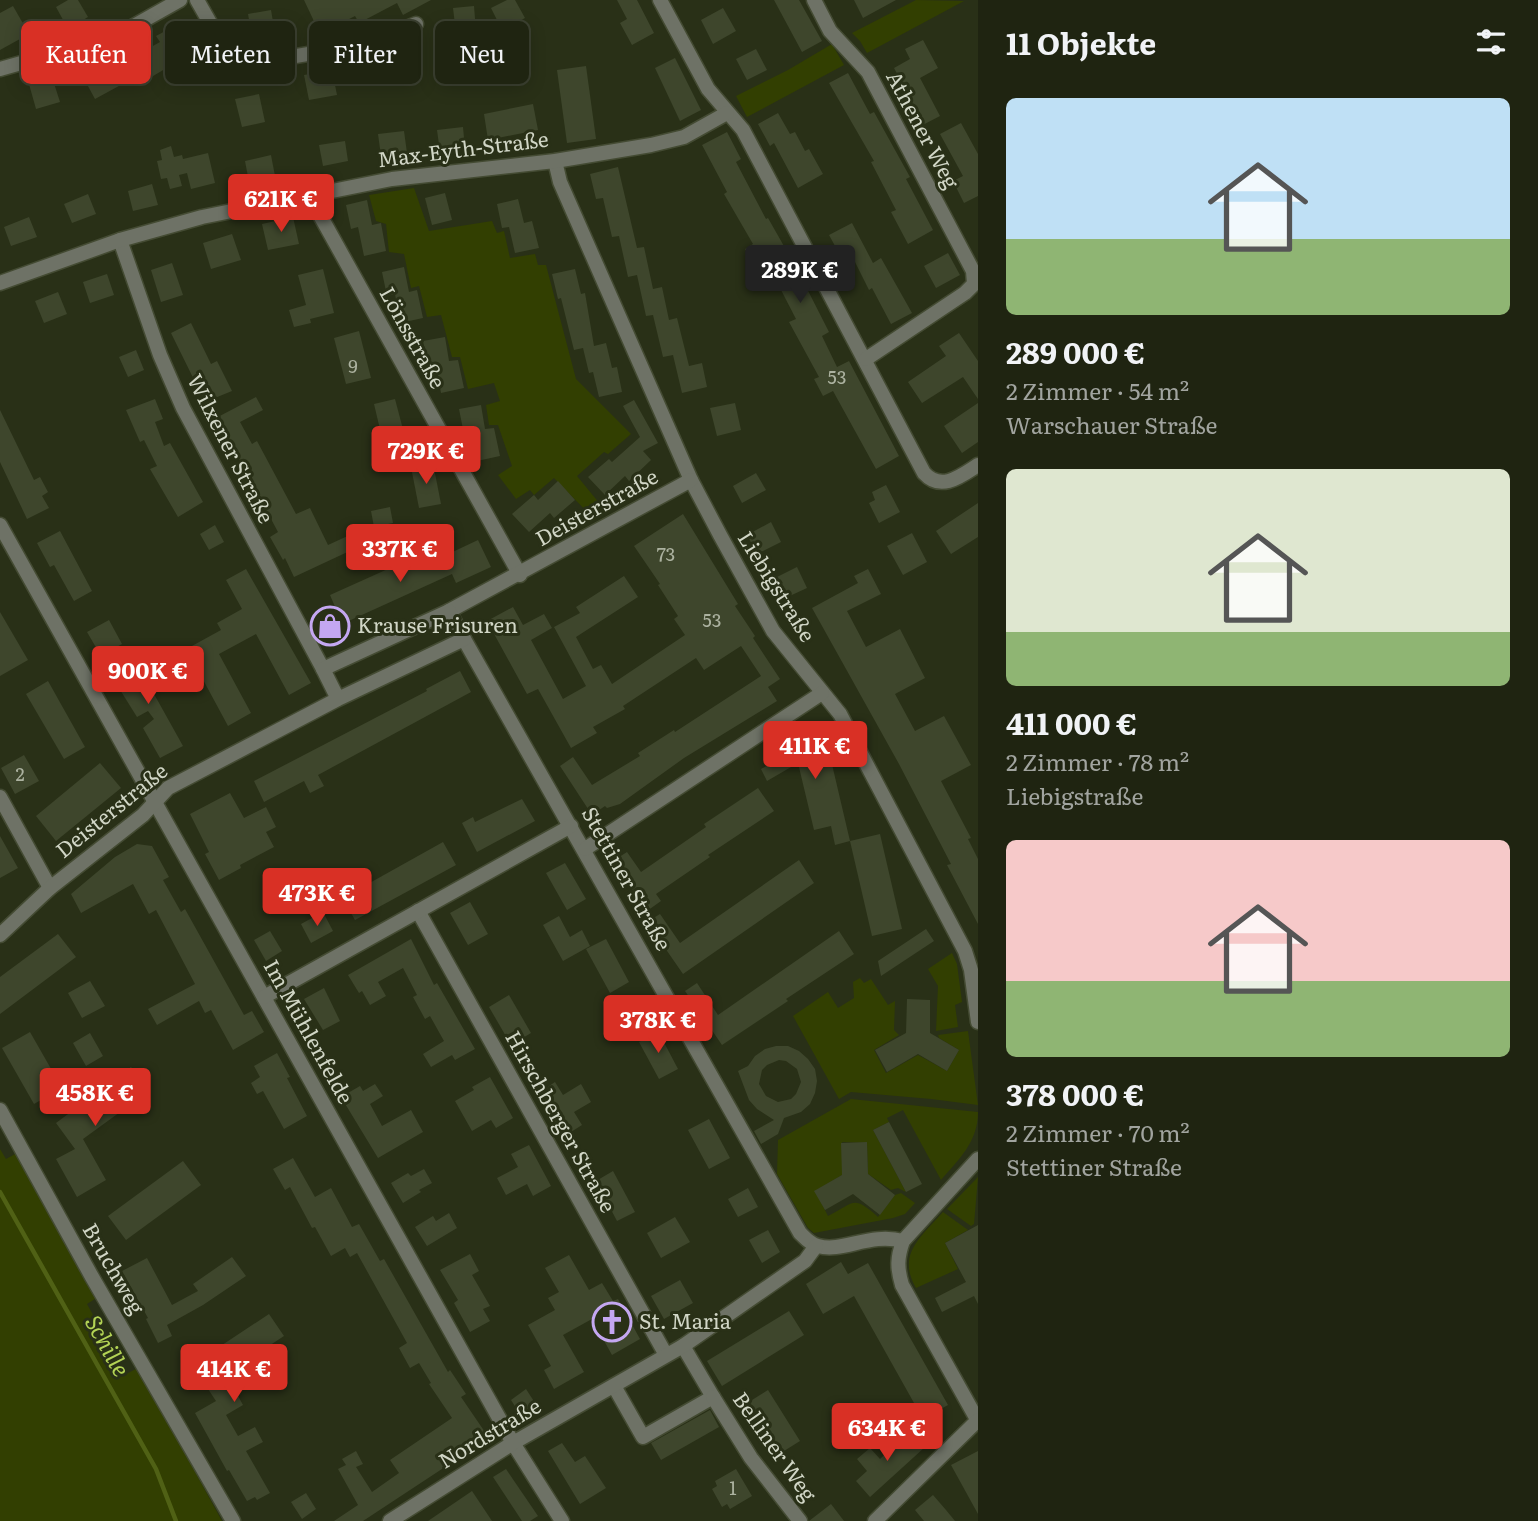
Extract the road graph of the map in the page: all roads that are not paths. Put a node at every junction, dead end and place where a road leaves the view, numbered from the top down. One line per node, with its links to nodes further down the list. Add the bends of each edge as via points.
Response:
1 (180, 0): 6 (street, via 116,36)
2 (197, 0): 5 (street, via 226,51 248,64)
3 (660, 0): 7 (street, via 708,89)
4 (814, 0): 12 (street, Athener Weg, via 830,31 868,72 974,271 974,284 965,293)
5 (309, 54)
6 (0, 69)
7 (727, 113): 8 (street, Max-Eyth-Straße, via 684,137); 12 (street, via 743,130)
8 (555, 161): 9 (street, Max-Eyth-Straße, via 392,179); 14 (street, Liebigstraße, via 560,182)
9 (313, 193): 10 (street, Max-Eyth-Straße); 16 (street, Lönsstraße, via 321,217)
10 (120, 240): 11 (street, Max-Eyth-Straße); 19 (street, Wilxener Straße, via 183,408)
11 (0, 284)
12 (866, 359): 13 (street, via 931,480 944,483)
13 (978, 465)
14 (691, 480): 16 (street, Deisterstraße); 20 (street, Liebigstraße, via 758,607)
15 (0, 525): 23 (street, Im Mühlenfelde)
16 (520, 575): 17 (street, Deisterstraße)
17 (449, 611): 18 (street, Stettiner Straße); 19 (street, Deisterstraße)
18 (464, 639): 21 (street, Deisterstraße); 24 (street, Stettiner Straße)
19 (323, 669): 21 (street, Wilxener Straße)
20 (822, 693): 25 (street); 30 (street, Liebigstraße, via 840,714 965,951)
21 (338, 699): 23 (street, Deisterstraße, via 168,788)
22 (0, 797): 26 (street)
23 (156, 801): 26 (street, Deisterstraße); 29 (street, Im Mühlenfelde)
24 (571, 826): 25 (street, Stettiner Straße); 27 (street)
25 (585, 849): 34 (street, Stettiner Straße, via 800,1233)
26 (50, 888): 28 (street, Deisterstraße)
27 (418, 911): 29 (street); 36 (street, Hirschberger Straße)
28 (0, 935)
29 (264, 998): 40 (street, Im Mühlenfelde)
30 (978, 1022)
31 (0, 1110): 41 (street, Bruchweg)
32 (978, 1159): 33 (street)
33 (903, 1241): 34 (street, via 888,1237); 39 (street, via 897,1268 902,1285)
34 (816, 1246): 35 (street, via 805,1261)
35 (683, 1346): 36 (street, Nordstraße); 38 (street, Belliner Weg)
36 (666, 1355): 37 (street, Nordstraße)
37 (614, 1386): 38 (street, via 643,1437); 40 (street, Nordstraße)
38 (713, 1397): 44 (street, Belliner Weg, via 751,1458)
39 (978, 1421): 45 (street)
40 (513, 1443): 42 (street, Nordstraße); 43 (street, Im Mühlenfelde)
41 (233, 1521)
42 (390, 1521)
43 (562, 1521)
44 (800, 1521)
45 (875, 1521)

